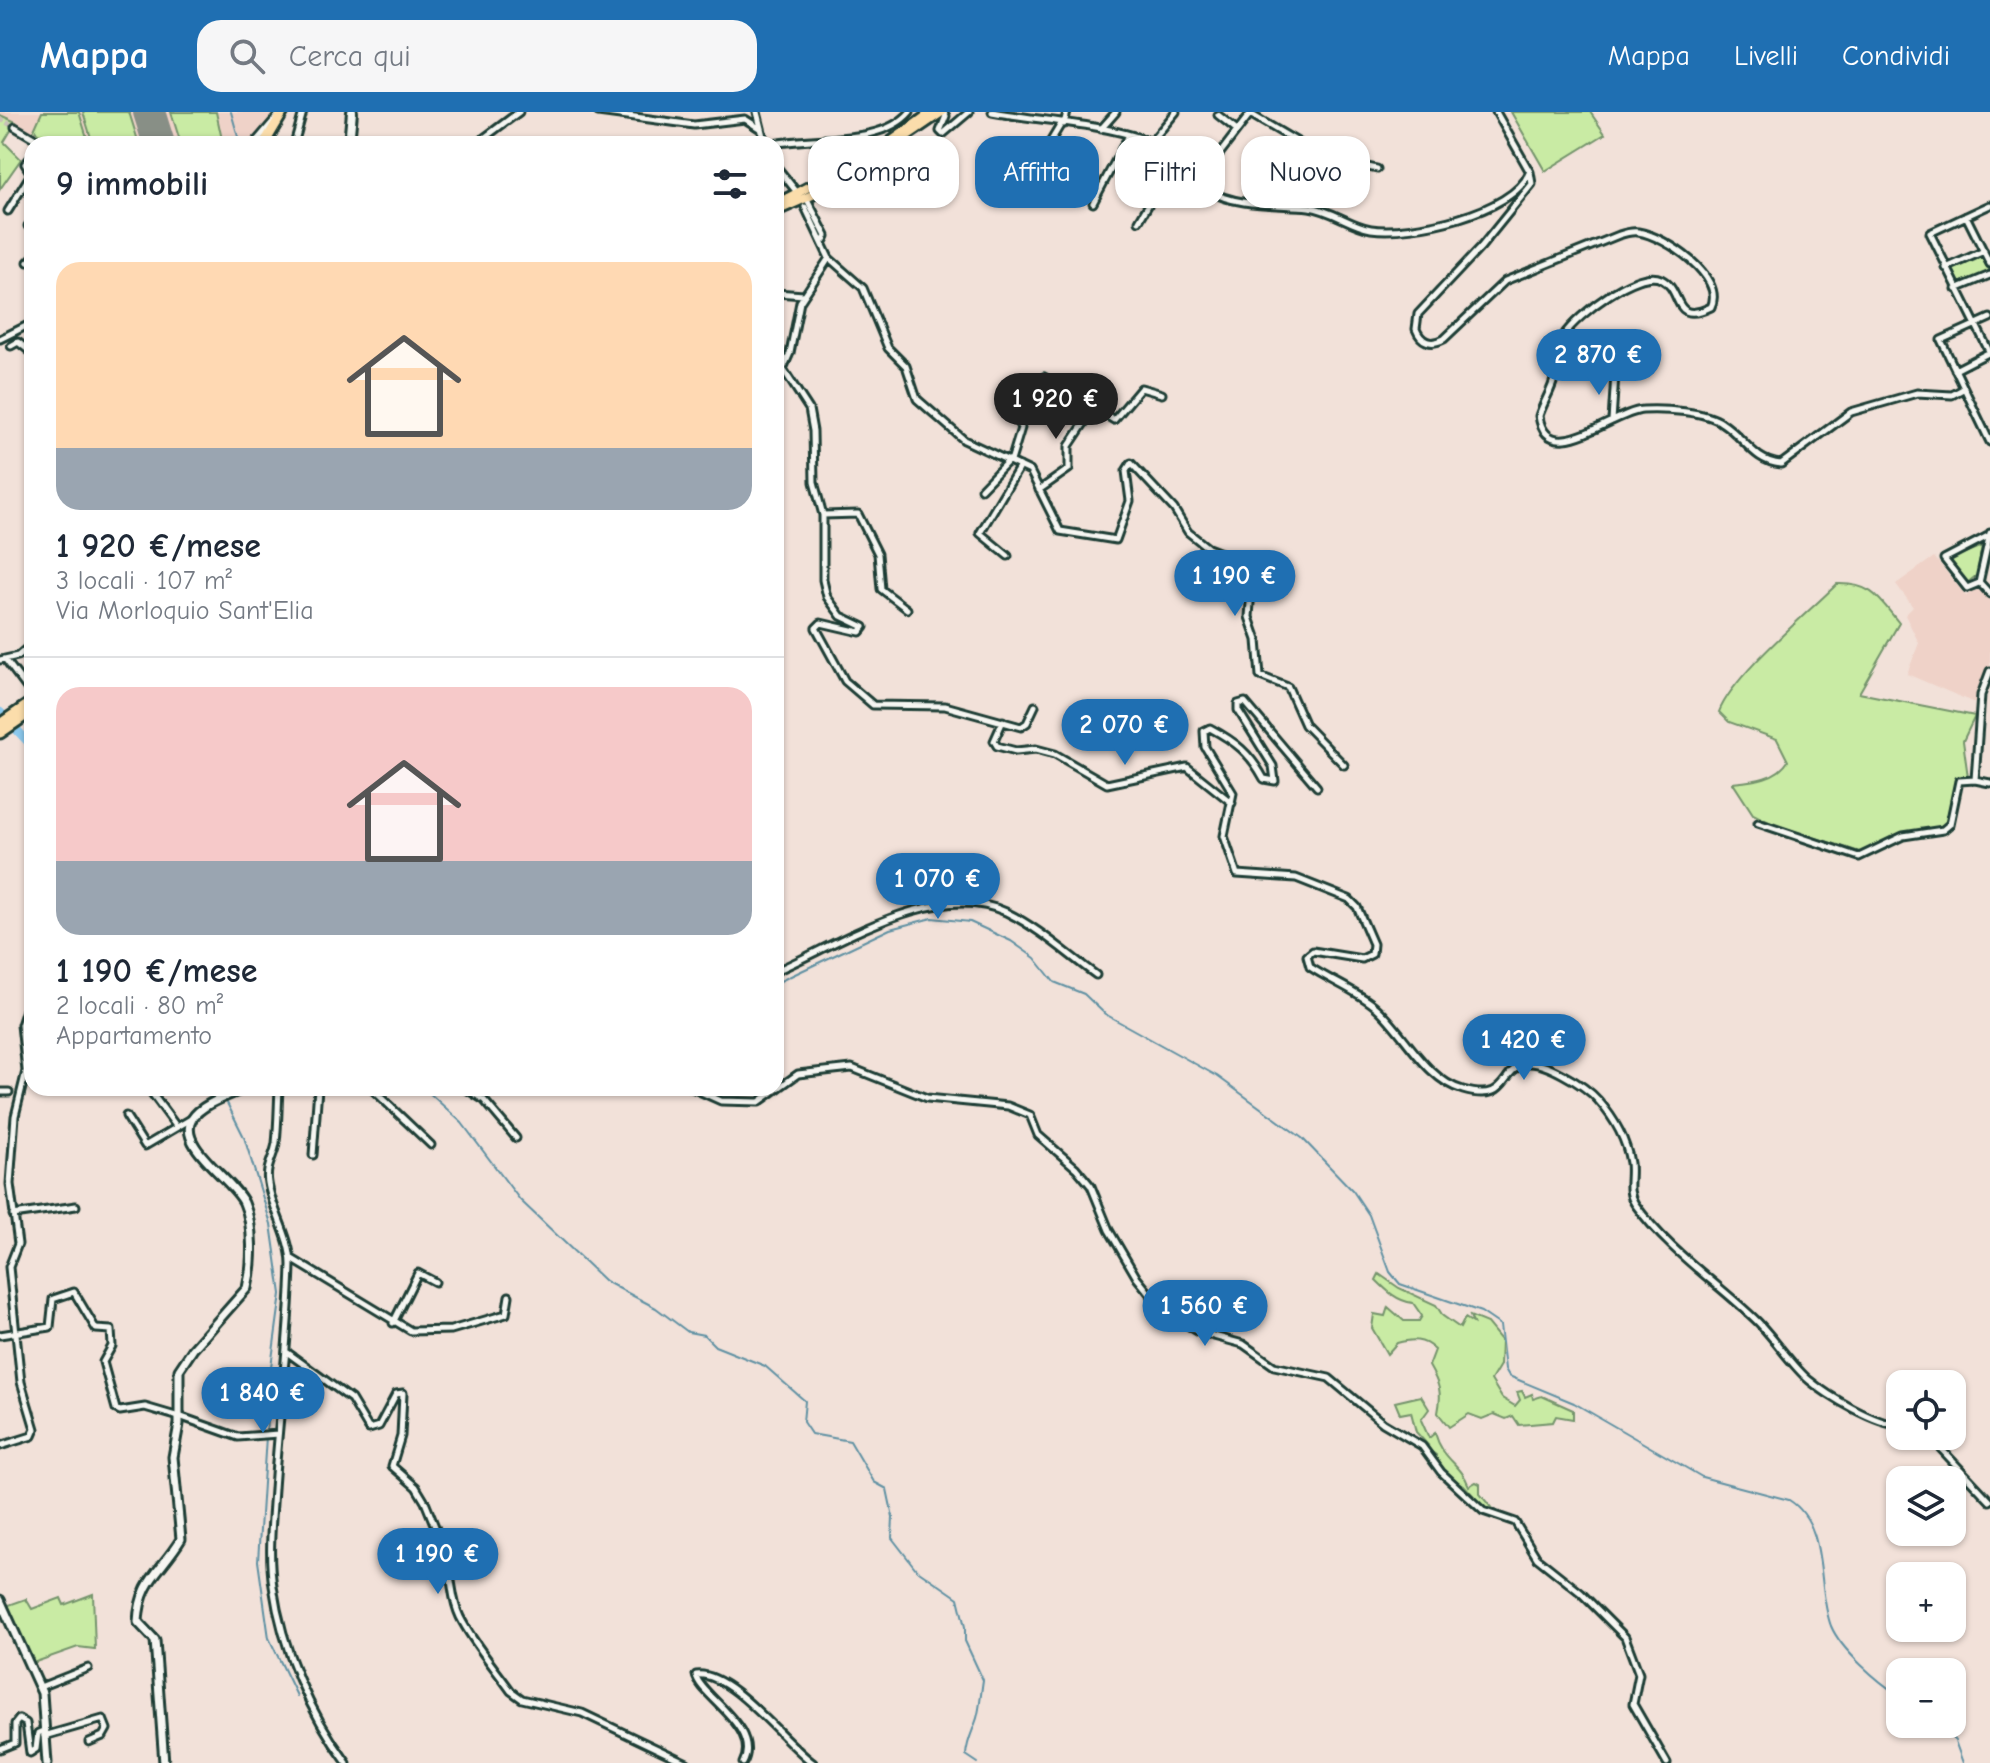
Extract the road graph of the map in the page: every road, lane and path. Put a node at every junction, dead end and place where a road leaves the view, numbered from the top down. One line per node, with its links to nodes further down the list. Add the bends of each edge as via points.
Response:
1 (303, 112): 26 (street)
2 (352, 112): 27 (main road)
3 (519, 112): 28 (street)
4 (598, 112): 19 (street, via 694,125 745,119)
5 (757, 112): 19 (street)
6 (910, 112): 33 (street, via 895,128 878,133)
7 (932, 112): 42 (main road, via 878,151)
8 (943, 112): 9 (street, via 943,134); 43 (main road)
9 (969, 112)
10 (992, 112): 17 (street)
11 (1067, 112): 17 (street)
12 (1116, 112): 20 (street)
13 (1176, 112): 32 (street)
14 (1496, 112): 36 (street)
15 (284, 113): 24 (street); 25 (highway)
16 (1218, 115): 21 (street)
17 (1062, 124): 20 (street); 30 (street)
18 (15, 127): 23 (street)
19 (759, 128): 29 (street)
20 (1101, 129): 22 (street)
21 (1237, 130): 34 (street); 35 (street, via 1250,114 1323,157)
22 (1129, 135): 31 (street); 40 (street)
23 (30, 136)
24 (260, 136)
25 (272, 136)
26 (296, 136)
27 (350, 136)
28 (487, 136)
29 (762, 136)
30 (1055, 136)
31 (1132, 136)
32 (1156, 136)
33 (784, 143)
34 (1225, 146)
35 (1377, 169)
36 (1530, 172): 41 (street, via 1517,192 1449,223 1387,230 1369,229 1313,208); 74 (street, via 1532,184 1524,197 1418,314 1416,329 1424,341 1438,343 1505,281 1619,235 1636,231 1658,239 1680,250 1713,286 1711,307 1698,313 1684,310 1659,277 1628,283 1565,333 1539,416 1553,439 1567,441)
37 (784, 176): 39 (street)
38 (24, 188): 47 (street)
39 (796, 191)
40 (1099, 192)
41 (1225, 196)
42 (784, 200)
43 (806, 203): 45 (main road); 51 (street, via 826,236)
44 (1990, 205): 48 (street)
45 (784, 208)
46 (1147, 208): 49 (street)
47 (8, 211)
48 (1966, 216): 50 (street); 53 (street, via 1930,233)
49 (1139, 221)
50 (1984, 251): 52 (street); 53 (street)
51 (829, 258): 57 (street); 76 (street, via 863,288 888,348 906,366 917,399 964,440)
52 (1990, 262)
53 (1946, 268): 55 (street)
54 (1990, 275): 55 (street)
55 (1956, 289): 59 (street)
56 (784, 294): 57 (street)
57 (804, 295): 65 (street)
58 (1990, 318): 59 (street)
59 (1973, 325): 64 (street); 66 (street, via 1941,340)
60 (24, 327): 61 (street)
61 (0, 339)
62 (11, 346): 63 (street, via 18,342)
63 (24, 347)
64 (1990, 352): 66 (street)
65 (784, 365)
66 (1955, 370): 71 (street)
67 (784, 371): 80 (street, via 809,409 814,482)
68 (1591, 374): 69 (street)
69 (1615, 374): 70 (street); 74 (street)
70 (1640, 375)
71 (1963, 389): 74 (street, via 1952,395 1917,393 1851,412 1781,464 1766,463 1710,417 1641,410); 75 (street)
72 (1162, 394): 73 (street, via 1141,388 1114,420)
73 (1095, 407): 76 (street, via 1044,377 1014,415 1021,428); 79 (street, via 1069,446 1069,469)
74 (1612, 421)
75 (1990, 442)
76 (1010, 460): 77 (street); 78 (street)
77 (1020, 466): 79 (street, via 1030,471); 82 (street, via 980,533)
78 (981, 489)
79 (1039, 490): 96 (street, via 1060,531 1116,540 1130,501 1126,471 1131,463 1188,532 1208,548 1247,563 1252,575 1249,617 1260,676 1288,687 1305,725)
80 (823, 515): 85 (street, via 858,514 878,554 881,589); 93 (street, via 827,597 841,616 864,627 860,632 821,623 816,628 845,681 878,708 945,706)
81 (1990, 536): 83 (street); 83 (street, via 1944,559 1964,586)
82 (1008, 556)
83 (1979, 583): 84 (street)
84 (1990, 594)
85 (907, 609)
86 (24, 651): 87 (street)
87 (3, 660): 89 (street)
88 (1990, 671): 97 (street, via 1981,695)
89 (24, 692)
90 (1035, 706): 93 (street, via 1024,726)
91 (24, 708): 94 (highway)
92 (24, 710): 95 (highway)
93 (1003, 721): 100 (street, via 994,741 1006,749 1055,754 1107,784 1187,767)
94 (0, 724)
95 (0, 733)
96 (1344, 765)
97 (1975, 780): 98 (street); 101 (street, via 1959,781 1950,824 1943,830 1903,836 1865,857)
98 (1990, 783)
99 (1317, 787): 100 (street, via 1241,702 1238,710 1277,778 1268,782 1242,746 1207,729 1205,747 1232,786)
100 (1232, 803): 134 (street, via 1224,836 1237,874 1296,878 1346,897 1357,907 1372,954 1362,959 1313,951 1307,956 1310,967 1375,1005 1447,1084 1489,1093 1529,1063 1548,1067 1589,1091 1621,1131 1630,1163 1630,1194 1657,1229 1756,1320 1807,1379)
101 (1758, 823)
102 (784, 967): 103 (street, via 896,915 971,905 1005,911)
103 (1096, 975)
104 (24, 1016): 105 (street)
105 (24, 1053)
106 (24, 1081): 125 (street, via 12,1142)
107 (784, 1084): 151 (street, via 798,1074 852,1068 927,1098 1008,1106 1030,1115 1043,1141 1091,1186 1109,1230 1163,1310 1199,1332 1243,1344 1274,1366 1329,1378 1383,1423 1422,1446 1483,1511 1515,1522 1537,1558 1625,1637 1639,1674 1633,1704)
108 (0, 1092): 109 (street)
109 (9, 1092)
110 (154, 1096): 120 (street)
111 (228, 1096): 119 (street)
112 (279, 1096): 126 (street, via 276,1147 267,1181)
113 (317, 1096): 123 (street)
114 (379, 1096): 122 (street)
115 (478, 1096): 121 (street)
116 (710, 1096): 117 (street, via 759,1102)
117 (767, 1096)
118 (126, 1116): 120 (street, via 145,1146)
119 (192, 1119): 120 (street); 133 (street, via 192,1143 243,1200 250,1276 247,1288 179,1370)
120 (176, 1126)
121 (516, 1138)
122 (431, 1145)
123 (313, 1155)
124 (76, 1206): 125 (street)
125 (13, 1215): 131 (street, via 18,1244 9,1267)
126 (291, 1259): 129 (street); 132 (street)
127 (435, 1282): 129 (street, via 418,1273)
128 (509, 1296): 129 (street, via 506,1314 451,1330 411,1331)
129 (393, 1323)
130 (0, 1335): 131 (street)
131 (16, 1335): 133 (street, via 50,1327 53,1299 74,1292 96,1329 111,1330 112,1346 103,1362 116,1409 147,1407); 136 (street, via 21,1382 35,1432)
132 (288, 1353): 135 (street); 148 (street, via 351,1399 369,1429 379,1426 396,1394 403,1393 403,1425 392,1466 425,1502 436,1529 434,1548 450,1567 462,1620 511,1691 531,1702 582,1713)
133 (179, 1416): 135 (street, via 238,1437); 146 (street, via 173,1457 181,1539 146,1583 138,1622 155,1640)
134 (1886, 1424)
135 (278, 1434): 147 (street, via 271,1553 281,1626 324,1733)
136 (0, 1446)
137 (1942, 1450): 138 (street)
138 (1990, 1501)
139 (0, 1600): 141 (street)
140 (88, 1668): 141 (street)
141 (40, 1687): 142 (street)
142 (43, 1734): 143 (street, via 103,1719 103,1736); 144 (street, via 38,1733 36,1749 30,1753 26,1723 19,1719 15,1743); 145 (street)
143 (89, 1742)
144 (0, 1749)
145 (47, 1763)
146 (164, 1763)
147 (347, 1763)
148 (687, 1763)
149 (743, 1763): 150 (street, via 746,1753 737,1726 696,1675 729,1688)
150 (813, 1763)
151 (1667, 1763)

